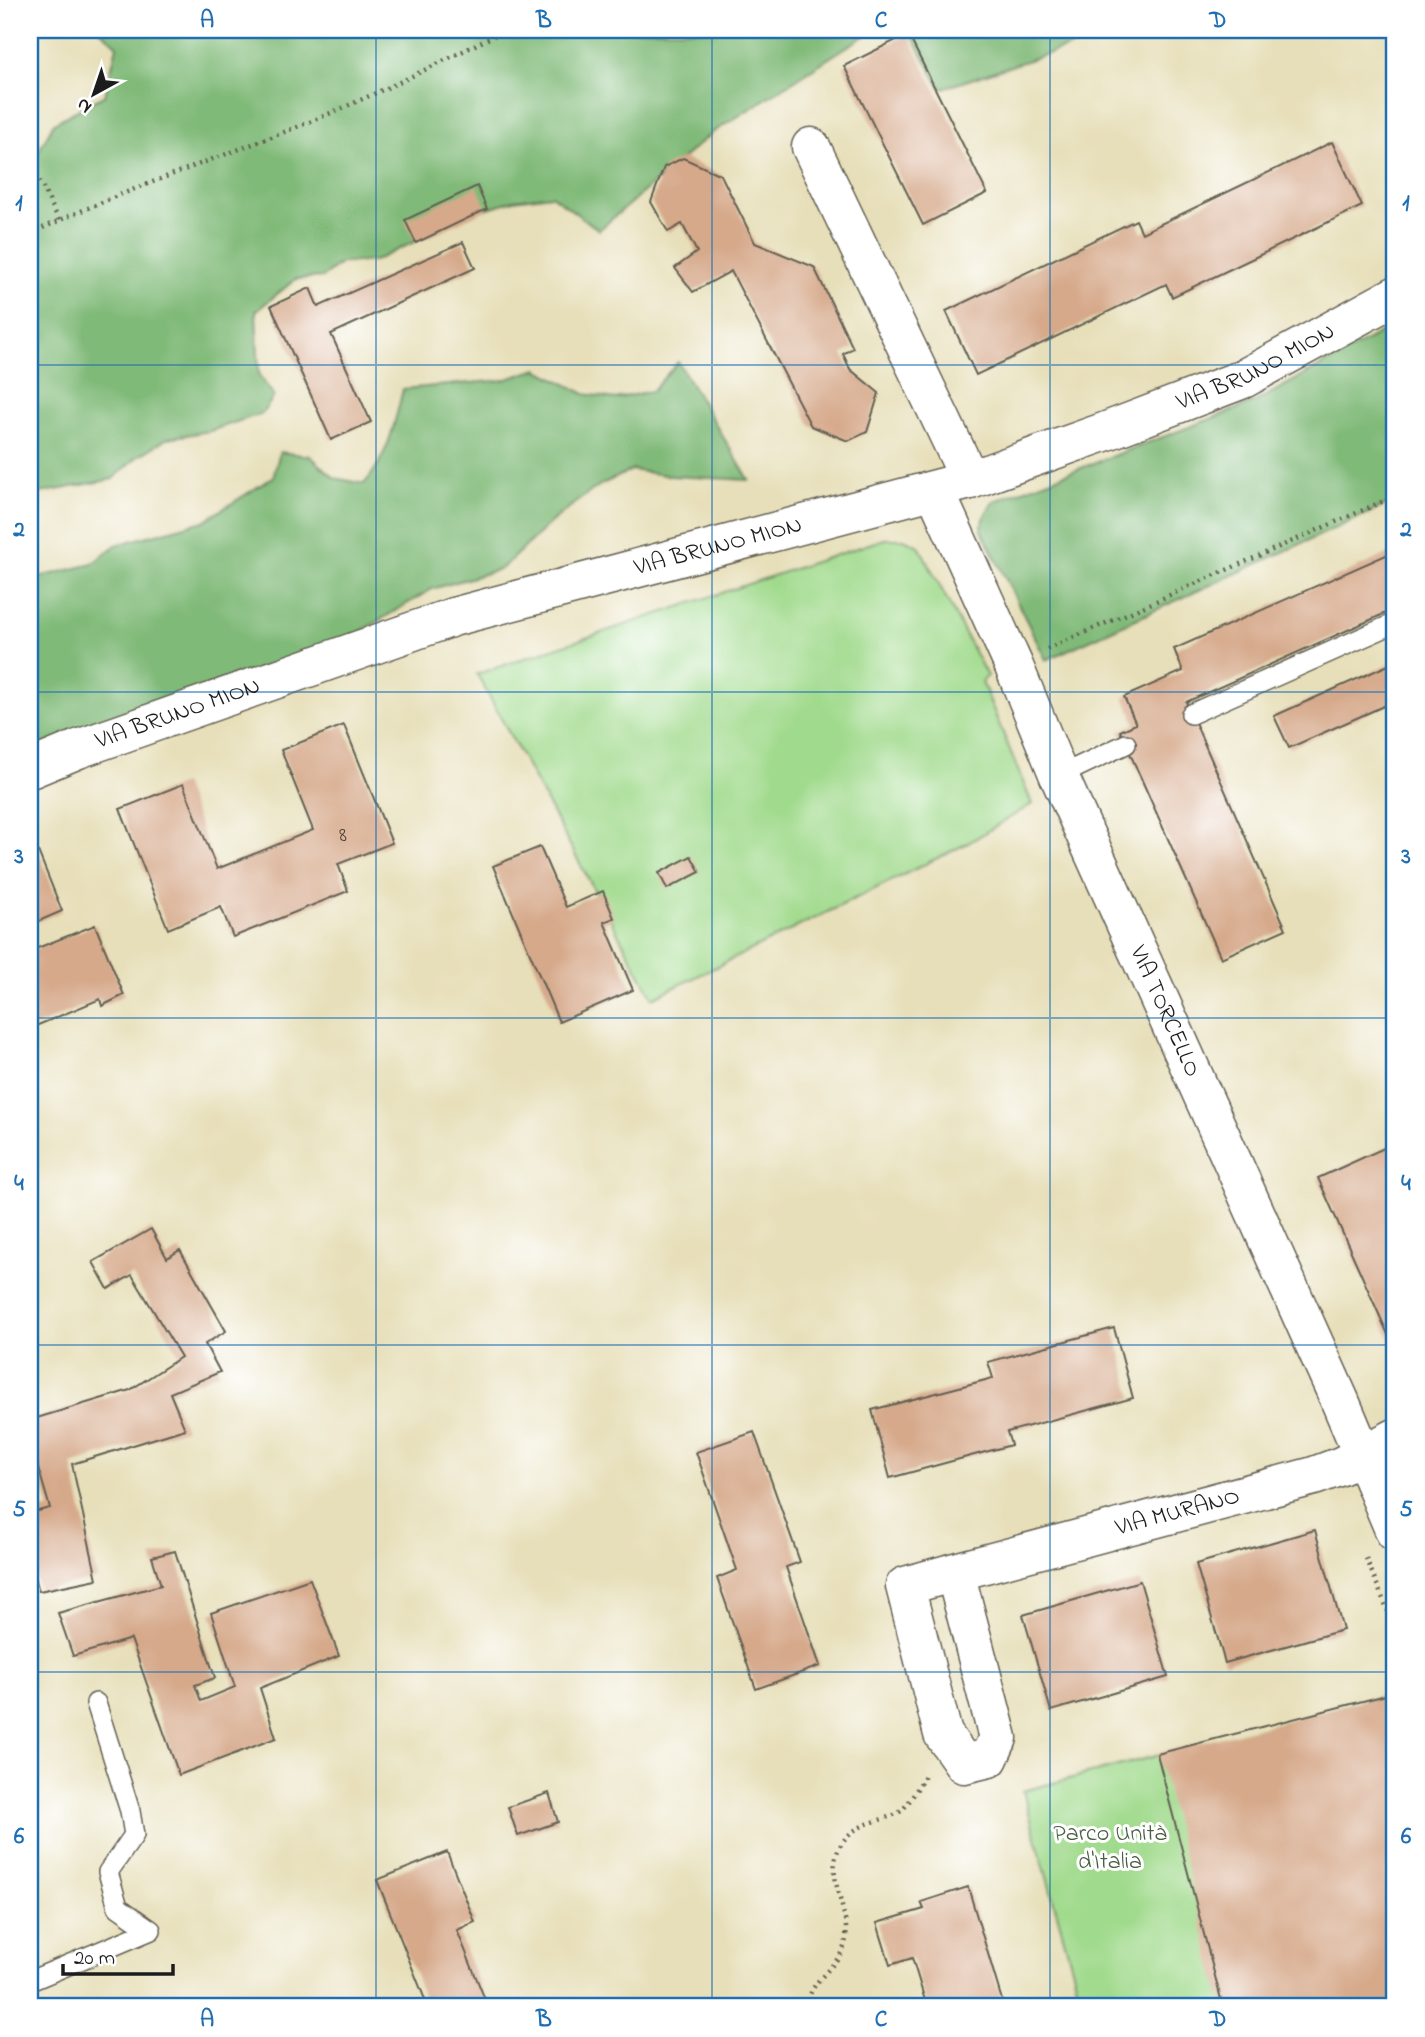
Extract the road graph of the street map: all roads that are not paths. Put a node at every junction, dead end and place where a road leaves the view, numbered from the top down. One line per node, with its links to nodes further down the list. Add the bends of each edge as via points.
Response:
1 (811, 147): 3 (street, VIA TORCELLO)
2 (1395, 296): 3 (street, VIA BRUNO MION, via 1243,379)
3 (953, 485): 7 (street, VIA BRUNO MION, via 453,617); 8 (street, VIA TORCELLO, via 1013,664)
4 (1395, 623): 5 (lane)
5 (1191, 714)
6 (1126, 744): 8 (lane)
7 (30, 769)
8 (1059, 776): 9 (street, VIA TORCELLO)
9 (1379, 1447): 10 (street, VIA TORCELLO); 11 (street, VIA MURANO, via 1314,1476)
10 (1395, 1532)
11 (955, 1572): 11 (street, VIA MURANO, via 905,1586 943,1734 964,1764 989,1758 998,1738)
12 (96, 1703): 13 (lane, via 134,1835 108,1872 118,1908 151,1930)
13 (30, 1981)

